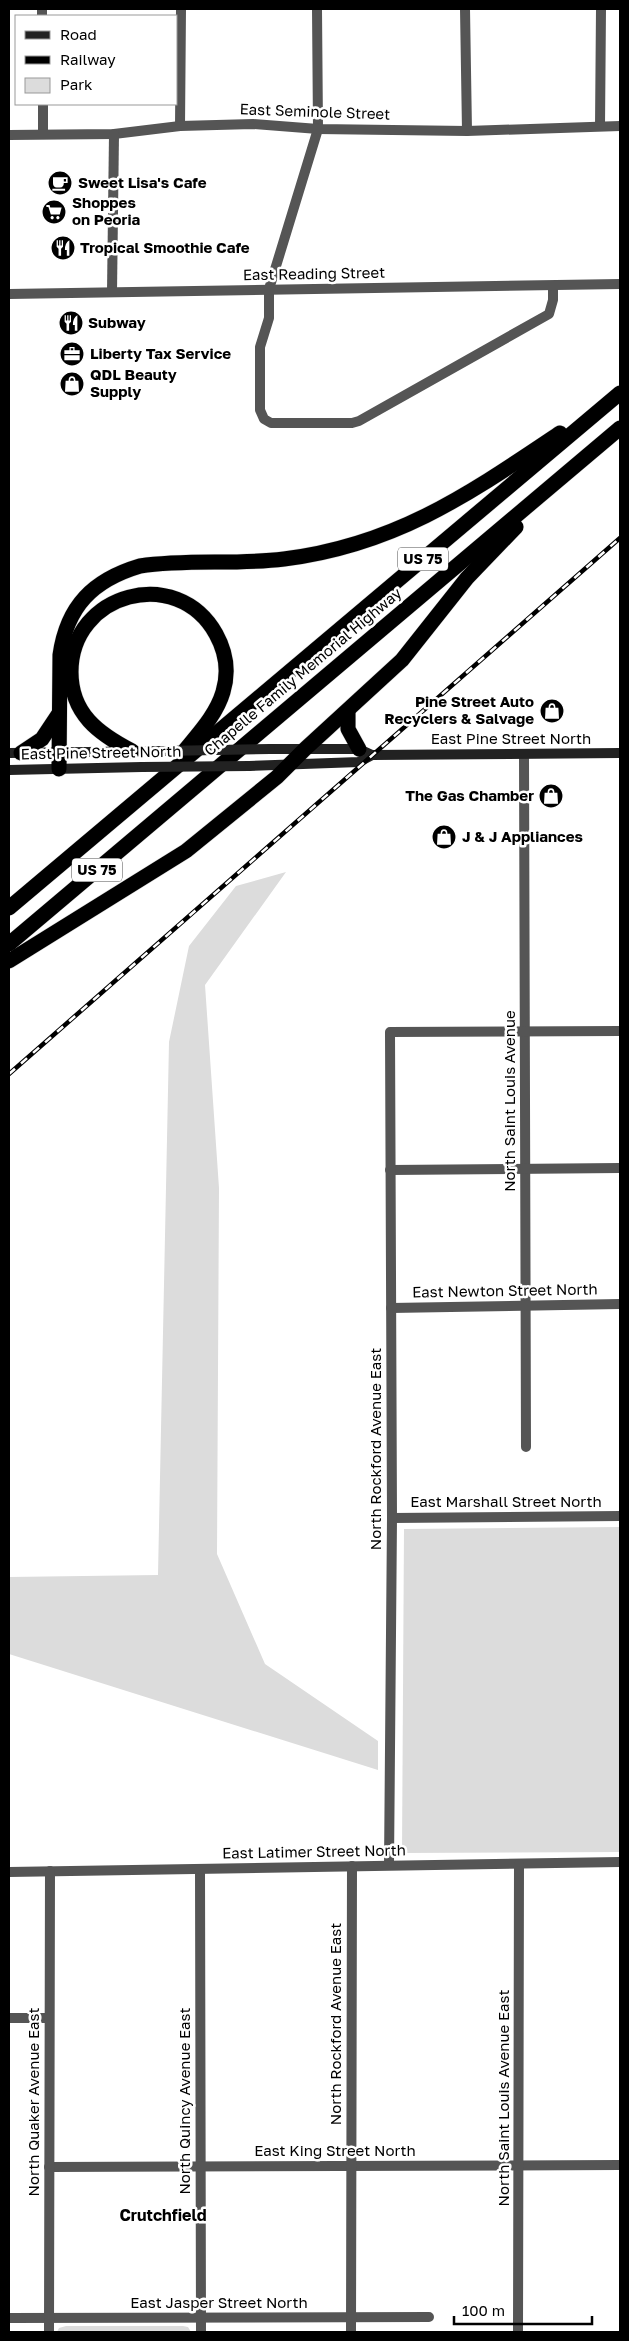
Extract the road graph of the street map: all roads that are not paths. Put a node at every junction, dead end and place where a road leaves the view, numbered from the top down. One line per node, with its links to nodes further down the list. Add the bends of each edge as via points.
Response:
1 (181, 9): 6 (street)
2 (317, 9): 9 (street)
3 (465, 9): 10 (street)
4 (601, 9): 7 (street)
5 (43, 105): 12 (street)
6 (180, 126): 9 (street, East Seminole Street, via 253,124); 13 (street, East Seminole Street)
7 (600, 126): 8 (street, East Seminole Street); 10 (street, East Seminole Street)
8 (620, 126)
9 (318, 129): 10 (street, East Seminole Street); 16 (street)
10 (467, 131)
11 (9, 134): 12 (street, East Seminole Street)
12 (43, 134): 13 (street, East Seminole Street)
13 (114, 134): 17 (street)
14 (620, 284): 15 (street, East Reading Street)
15 (553, 286): 16 (street, East Reading Street); 16 (street, via 549,314 352,423 271,423 262,416 260,347 269,318)
16 (269, 288): 17 (street, East Reading Street)
17 (112, 292): 18 (street, East Reading Street)
18 (9, 294)
19 (620, 392): 23 (highway, via 473,491 393,531 349,546 303,556 238,562 154,564 129,569 110,578 84,598 66,627 60,655); 34 (highway, Chapelle Family Memorial Highway / US 75)
20 (620, 428): 21 (highway, Chapelle Family Memorial Highway / US 75)
21 (571, 470): 22 (highway, via 467,578 402,660); 36 (highway, Chapelle Family Memorial Highway / US 75)
22 (348, 711): 24 (highway); 27 (highway, via 348,729)
23 (58, 714): 26 (highway); 28 (highway, via 38,743)
24 (305, 749): 25 (main road, East Pine Street North, bridge); 27 (main road, East Pine Street North); 31 (highway)
25 (132, 751): 26 (main road, East Pine Street North); 34 (highway, via 103,735 82,713 72,684 72,656 84,629 106,606 145,594 167,596 189,605 206,620 220,641 226,672 222,694 211,717)
26 (59, 752): 28 (main road, East Pine Street North); 32 (highway)
27 (366, 752): 30 (main road, East Pine Street North); 31 (main road, East Pine Street North, via 359,762)
28 (15, 753)
29 (620, 753): 30 (main road, East Pine Street North)
30 (524, 755): 38 (street, North Saint Louis Avenue)
31 (289, 766): 32 (main road, East Pine Street North, bridge); 37 (highway, via 186,851)
32 (59, 769): 33 (main road, East Pine Street North)
33 (9, 770)
34 (160, 781): 35 (highway, Chapelle Family Memorial Highway / US 75)
35 (9, 908)
36 (9, 944)
37 (9, 961)
38 (525, 1030): 39 (street); 41 (street, North Saint Louis Avenue); 42 (street, North Rockford Avenue East, via 390,1032)
39 (620, 1031)
40 (620, 1168): 41 (street)
41 (526, 1169): 42 (street); 44 (street, North Saint Louis Avenue)
42 (390, 1170): 45 (street, North Rockford Avenue East)
43 (620, 1304): 44 (street, East Newton Street North)
44 (526, 1306): 45 (street, East Newton Street North); 46 (street, North Saint Louis Avenue)
45 (391, 1308): 48 (street, North Rockford Avenue East)
46 (526, 1447)
47 (620, 1516): 48 (street, East Marshall Street North)
48 (392, 1518): 51 (street, North Rockford Avenue East)
49 (620, 1862): 50 (street, East Latimer Street North)
50 (519, 1864): 51 (street, East Latimer Street North); 58 (street, North Saint Louis Avenue East)
51 (389, 1865): 52 (street, East Latimer Street North)
52 (352, 1866): 53 (street, East Latimer Street North); 62 (street, North Rockford Avenue East)
53 (200, 1869): 54 (street, East Latimer Street North); 61 (street, North Quincy Avenue East)
54 (50, 1871): 55 (street, East Latimer Street North); 57 (street, North Quaker Avenue East)
55 (9, 1872)
56 (9, 2018): 57 (street)
57 (49, 2018): 60 (street, North Quaker Avenue East)
58 (518, 2165): 59 (street, East King Street North); 62 (street, East King Street North); 71 (street, North Saint Louis Avenue East)
59 (620, 2165)
60 (49, 2166): 61 (street, East King Street North); 66 (street, North Quaker Avenue East)
61 (201, 2167): 62 (street, East King Street North); 67 (street, North Quincy Avenue East)
62 (351, 2167): 63 (street, North Rockford Avenue East)
63 (351, 2317): 64 (street, East Jasper Street North); 67 (street, East Jasper Street North); 70 (street, North Rockford Avenue East)
64 (429, 2317)
65 (9, 2318): 66 (street, East Jasper Street North)
66 (49, 2318): 67 (street, East Jasper Street North); 68 (street, North Quaker Avenue East)
67 (201, 2318): 69 (street, North Quincy Avenue East)
68 (49, 2332)
69 (201, 2332)
70 (351, 2332)
71 (518, 2332)

